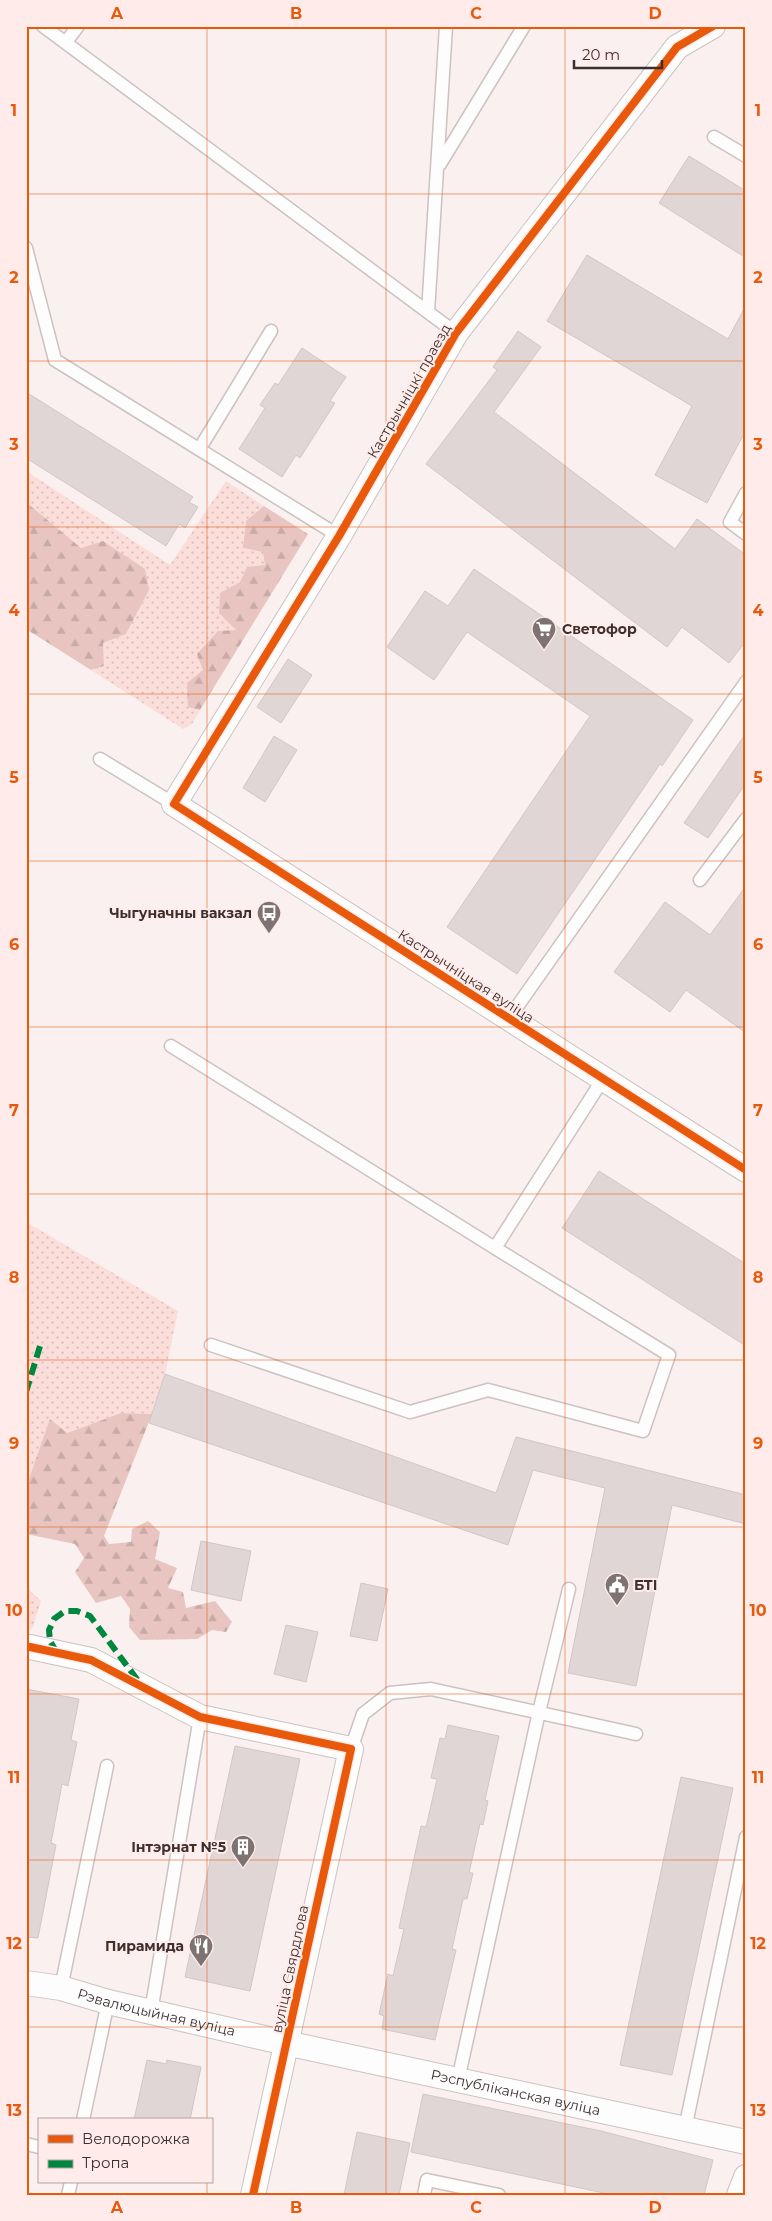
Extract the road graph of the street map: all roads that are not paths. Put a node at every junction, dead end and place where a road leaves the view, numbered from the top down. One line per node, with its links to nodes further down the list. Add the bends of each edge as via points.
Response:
1 (43, 26): 6 (lane)
2 (78, 26): 6 (lane)
3 (446, 26): 9 (lane)
4 (524, 26): 9 (lane)
5 (712, 26): 13 (street, Кастрычніцкі праезд, via 677,47)
6 (66, 42): 11 (lane)
7 (714, 137): 8 (lane)
8 (746, 156)
9 (439, 166): 11 (lane)
10 (26, 248): 14 (lane, via 55,360)
11 (428, 312): 13 (lane)
12 (271, 331): 14 (lane)
13 (456, 333): 17 (street, Кастрычніцкі праезд)
14 (200, 448): 17 (lane)
15 (746, 493): 16 (lane, via 730,522)
16 (746, 534)
17 (339, 536): 20 (street, Кастрычніцкі праезд)
18 (746, 682): 23 (lane)
19 (100, 759): 20 (lane, Кастрычніцкая вуліца)
20 (174, 804): 23 (street, Кастрычніцкая вуліца)
21 (746, 819): 22 (lane)
22 (700, 880)
23 (509, 1018): 25 (street, Кастрычніцкая вуліца)
24 (171, 1046): 27 (lane)
25 (602, 1079): 26 (street, Кастрычніцкая вуліца); 27 (lane)
26 (746, 1170)
27 (495, 1248): 28 (lane, via 669,1355 643,1431 488,1390 410,1412)
28 (211, 1345)
29 (569, 1589): 31 (lane)
30 (30, 1647): 32 (street, via 91,1660)
31 (539, 1712): 33 (lane); 34 (lane, via 431,1689 390,1693 363,1714); 42 (lane)
32 (200, 1717): 34 (street); 40 (lane)
33 (636, 1734)
34 (350, 1749): 41 (street, вуліца Свярдлова)
35 (107, 1766): 38 (lane)
36 (746, 1837): 44 (lane)
37 (26, 1983): 38 (street, Рэвалюцыйная вуліца)
38 (61, 1988): 39 (street, Рэвалюцыйная вуліца)
39 (108, 2002): 40 (street, Рэвалюцыйная вуліца); 43 (lane)
40 (151, 2012): 41 (street, Рэвалюцыйная вуліца)
41 (286, 2043): 42 (street, Рэспубліканская вуліца); 47 (street, вуліца Свярдлова)
42 (458, 2080): 44 (street, Рэспубліканская вуліца)
43 (84, 2118)
44 (684, 2129): 45 (street, Рэспубліканская вуліца)
45 (746, 2142)
46 (746, 2177): 50 (street)
47 (253, 2195)
48 (424, 2195): 49 (lane, via 427,2180)
49 (499, 2195)
50 (740, 2195)

